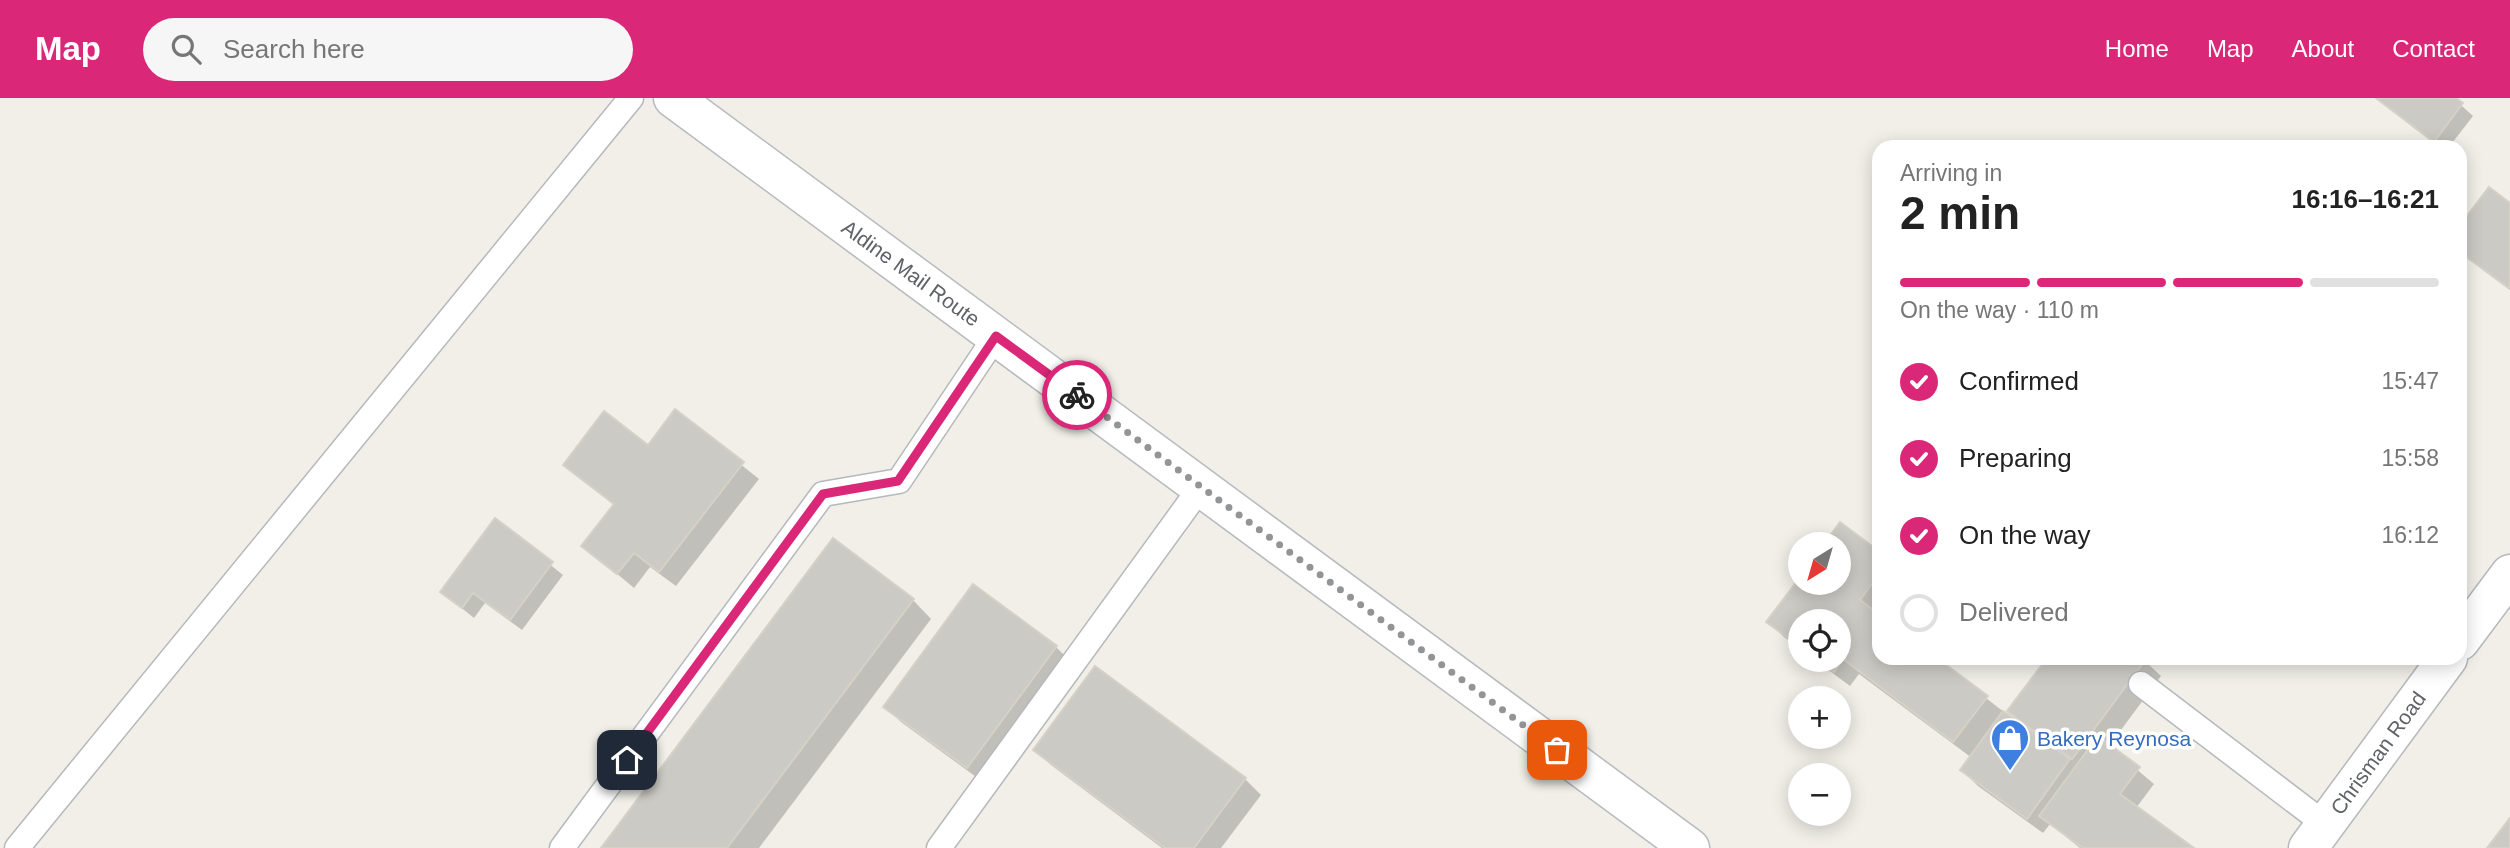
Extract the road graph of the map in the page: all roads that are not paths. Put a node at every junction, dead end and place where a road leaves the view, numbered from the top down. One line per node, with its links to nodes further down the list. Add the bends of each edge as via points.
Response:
1 (631, 98): 10 (lane)
2 (680, 100): 3 (main road, Aldine Mail Route)
3 (996, 336): 4 (main road, Aldine Mail Route); 11 (lane, via 898,481 823,494)
4 (1201, 487): 12 (lane); 13 (main road, Aldine Mail Route)
5 (2510, 574): 6 (main road)
6 (2467, 632)
7 (2443, 665): 9 (main road, Chrisman Road)
8 (2141, 684): 9 (lane)
9 (2317, 836)
10 (17, 848)
11 (562, 848)
12 (939, 848)
13 (1690, 848)

